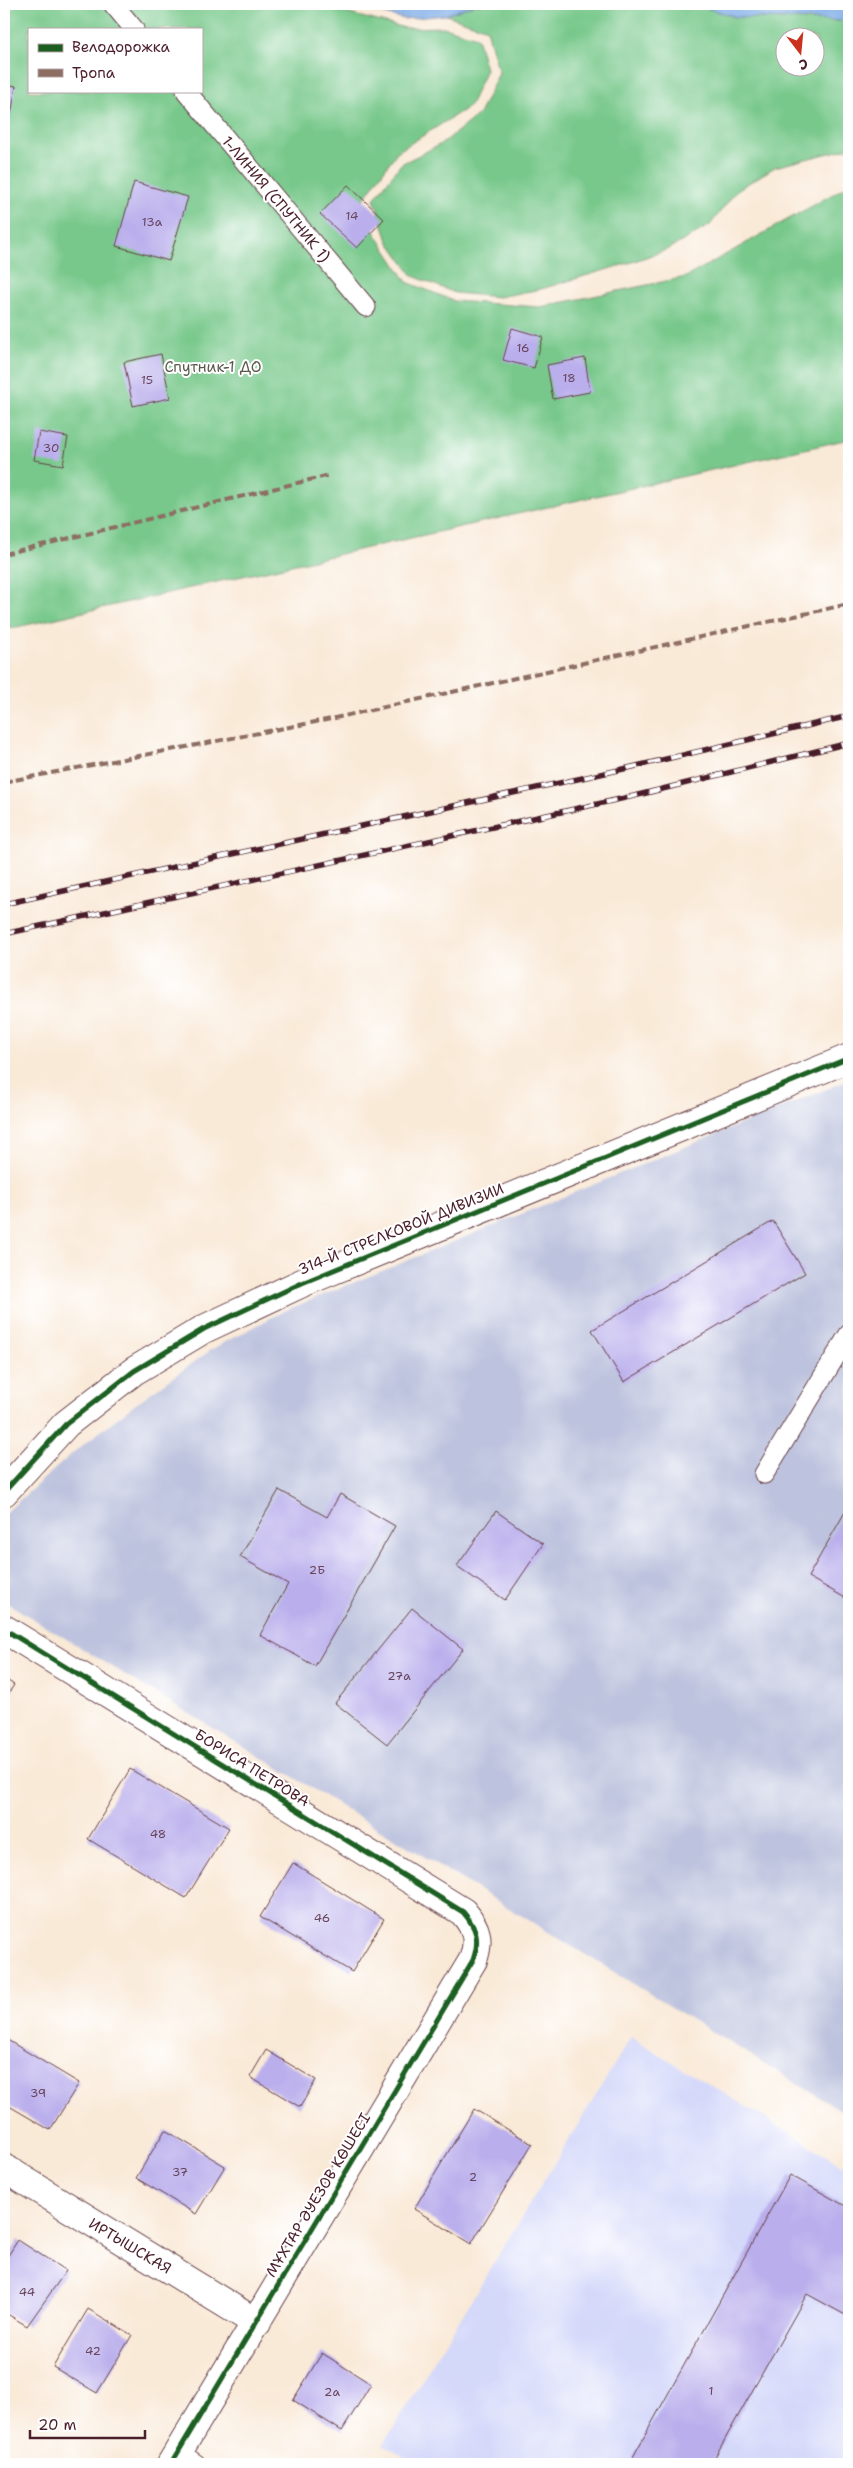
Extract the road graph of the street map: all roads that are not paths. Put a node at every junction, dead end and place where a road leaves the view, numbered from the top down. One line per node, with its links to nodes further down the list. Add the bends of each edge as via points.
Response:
1 (113, 4): 2 (lane)
2 (133, 28)
3 (187, 92): 4 (lane, 1-ЛИНИЯ (СПУТНИК 1))
4 (366, 308)
5 (849, 1058): 8 (street, 314-Й СТРЕЛКОВОЙ ДИВИЗИИ, via 302,1283 204,1329 134,1371 66,1424)
6 (849, 1334): 7 (lane)
7 (764, 1474)
8 (4, 1492)
9 (4, 1629): 10 (street, БОРИСА ПЕТРОВА, via 463,1912)
10 (478, 1936): 12 (street, МҰХТАР ӘУЕЗОВ КӨШЕСІ, via 473,1960)
11 (4, 2168): 12 (street, ИРТЫШСКАЯ)
12 (257, 2323): 13 (street, МҰХТАР ӘУЕЗОВ КӨШЕСІ)
13 (182, 2460)

